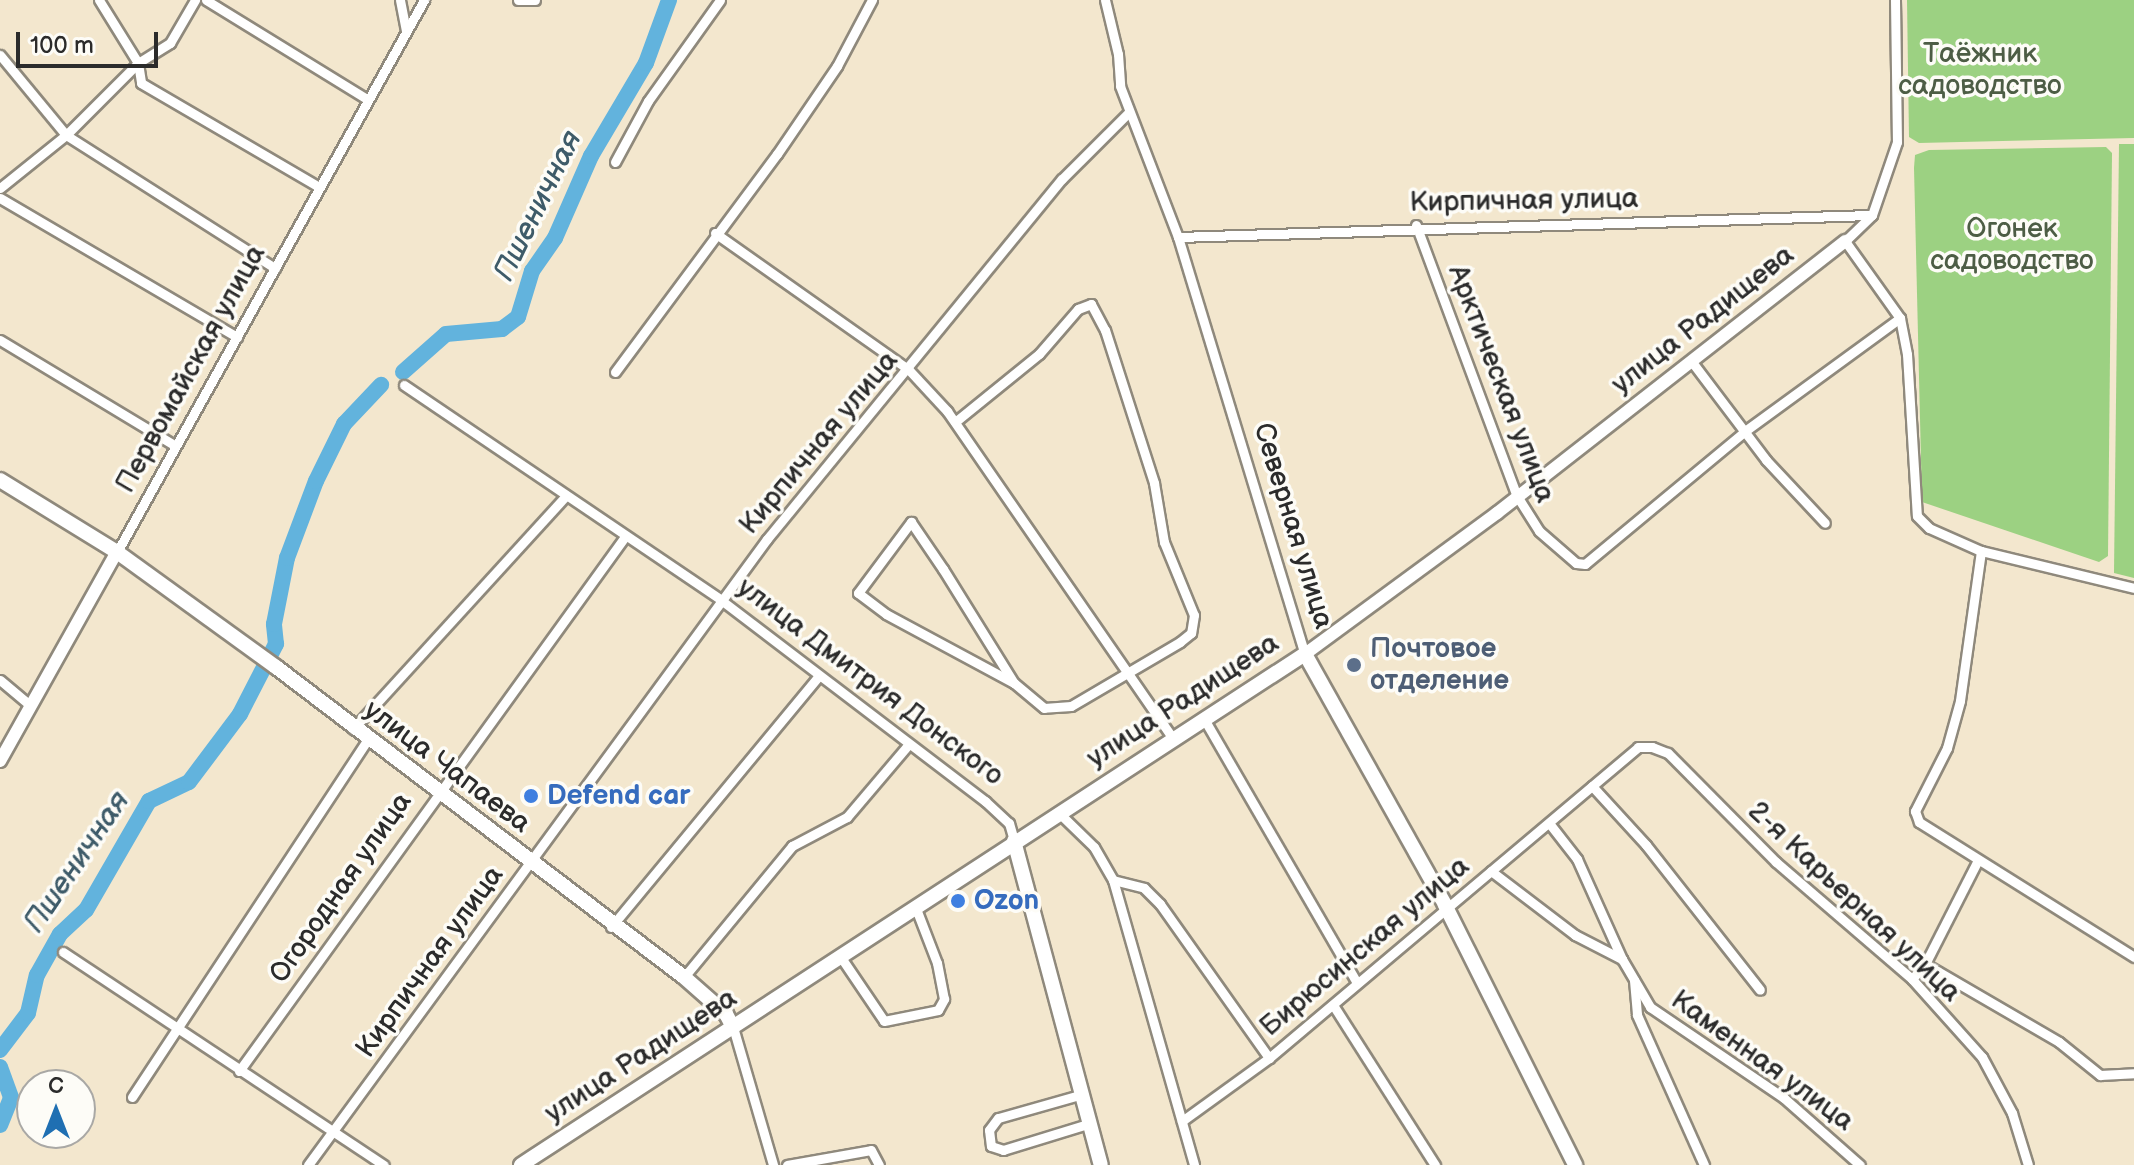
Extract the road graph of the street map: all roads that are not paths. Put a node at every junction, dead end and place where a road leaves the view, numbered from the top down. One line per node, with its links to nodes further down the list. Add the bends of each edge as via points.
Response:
1 (99, 0): 14 (street)
2 (195, 0): 14 (street, via 174,40)
3 (206, 0): 15 (street)
4 (400, 0): 12 (street)
5 (424, 0): 12 (street, Первомайская улица)
6 (518, 0): 7 (street)
7 (535, 0)
8 (720, 0): 18 (street, via 648,101)
9 (872, 0): 24 (street, via 837,66)
10 (1105, 0): 16 (street, Северная улица)
11 (1895, 0): 22 (street, via 1897,142)
12 (406, 30): 15 (street, Первомайская улица)
13 (0, 55): 17 (street)
14 (138, 63): 17 (street); 19 (street, via 141,83)
15 (365, 98): 19 (street, Первомайская улица)
16 (1128, 113): 25 (street, Северная улица); 32 (street, Кирпичная улица, via 1062,179)
17 (66, 135): 20 (street); 27 (street)
18 (615, 162)
19 (317, 186): 27 (street, Первомайская улица)
20 (0, 188)
21 (0, 198): 29 (street)
22 (1872, 215): 23 (street, Кирпичная улица); 26 (street)
23 (1416, 225): 25 (street, Кирпичная улица); 40 (street, Арктическая улица)
24 (715, 233): 32 (street); 33 (street)
25 (1178, 237): 47 (street, Северная улица)
26 (1845, 241): 28 (street); 31 (street, улица Радищева)
27 (275, 268): 29 (street, Первомайская улица)
28 (1900, 318): 36 (street); 43 (street, via 1917,516 1929,528)
29 (237, 337): 37 (street, Первомайская улица)
30 (0, 340): 37 (street)
31 (1692, 362): 36 (street); 40 (street, улица Радищева)
32 (909, 370): 35 (street); 46 (street, Кирпичная улица)
33 (615, 372)
34 (404, 385): 39 (street, улица Дмитрия Донского)
35 (955, 422): 48 (street); 48 (street, via 1039,354 1078,309 1091,304 1105,330 1154,483 1164,542 1194,615 1191,633)
36 (1745, 431): 40 (street, Арктическая улица, via 1585,564 1562,556 1528,518); 41 (street, via 1783,481)
37 (176, 446): 44 (street, Первомайская улица)
38 (0, 480): 44 (main road, улица Чапаева)
39 (566, 496): 42 (street, улица Дмитрия Донского); 54 (street)
40 (1517, 496): 47 (street, улица Радищева)
41 (1825, 523)
42 (624, 538): 46 (street, улица Дмитрия Донского); 61 (street, Огородная улица)
43 (1981, 551): 45 (street); 65 (street, via 1960,701 1947,748 1915,811 1919,822)
44 (117, 552): 52 (street, Первомайская улица); 54 (main road, улица Чапаева)
45 (2134, 588)
46 (721, 600): 49 (street, улица Дмитрия Донского); 66 (street, Кирпичная улица)
47 (1305, 654): 53 (main road, улица Радищева); 69 (main road, Северная улица)
48 (1126, 674): 51 (street, via 1054,711); 56 (street)
49 (819, 676): 57 (street, улица Дмитрия Донского); 71 (street)
50 (0, 680): 52 (street)
51 (1014, 683): 51 (street, via 886,614 858,593 911,522)
52 (31, 706): 59 (street, Первомайская улица)
53 (1204, 719): 56 (main road, улица Радищева); 80 (street)
54 (353, 729): 55 (main road, улица Чапаева)
55 (368, 739): 61 (main road, улица Чапаева); 83 (street)
56 (1173, 739): 62 (main road, улица Радищева)
57 (908, 745): 64 (street, улица Дмитрия Донского, via 1009,823); 77 (street, via 847,817 792,846)
58 (1638, 747): 60 (street, Бирюсинская улица); 78 (street, 2-я Карьерная улица, via 1668,753 1776,862)
59 (0, 761)
60 (1592, 786): 63 (street, Бирюсинская улица); 81 (street, via 1646,845)
61 (436, 791): 66 (main road, улица Чапаева); 86 (street, Огородная улица)
62 (1058, 812): 64 (main road, улица Радищева); 68 (street, via 1094,847)
63 (1549, 823): 67 (street, Бирюсинская улица); 75 (street, Каменная улица, via 1577,859)
64 (1014, 841): 70 (main road, улица Радищева); 88 (main road, улица Дмитрия Донского)
65 (1978, 860): 74 (street); 76 (street)
66 (530, 864): 71 (main road, улица Чапаева); 92 (street, Кирпичная улица)
67 (1491, 871): 69 (street, Бирюсинская улица); 75 (street, via 1575,935)
68 (1113, 880): 85 (street, Бирюсинская улица, via 1144,888 1160,904); 90 (street)
69 (1445, 905): 80 (street, Бирюсинская улица); 102 (main road, Северная улица)
70 (915, 906): 73 (main road, улица Радищева); 73 (street, via 937,963 944,999 938,1010 884,1021)
71 (611, 927): 77 (main road, улица Чапаева)
72 (63, 952): 83 (street)
73 (840, 956): 84 (main road, улица Радищева)
74 (2134, 957)
75 (1622, 959): 79 (street, Каменная улица)
76 (1925, 964): 78 (street); 87 (street, 2-я Карьерная улица, via 2059,1042 2100,1075)
77 (684, 977): 84 (main road, улица Чапаева, via 726,1014)
78 (1912, 979): 105 (street, 2-я Карьерная улица, via 1982,1057 2012,1113)
79 (1634, 980): 103 (street, via 1637,1015); 104 (street, Каменная улица, via 1650,1007 1784,1098)
80 (1356, 981): 82 (street, Бирюсинская улица)
81 (1760, 990)
82 (1333, 1005): 85 (street, Бирюсинская улица); 101 (street)
83 (177, 1023): 86 (street); 89 (street)
84 (733, 1027): 95 (main road, улица Радищева); 96 (street, улица Чапаева)
85 (1269, 1058): 90 (street)
86 (239, 1071): 92 (street)
87 (2134, 1073)
88 (1083, 1094): 91 (main road, улица Дмитрия Донского); 91 (street, via 998,1118 989,1130 991,1146 1003,1150)
89 (132, 1097)
90 (1182, 1121): 100 (street)
91 (1091, 1123): 99 (main road, улица Дмитрия Донского)
92 (335, 1129): 93 (street, Кирпичная улица); 94 (street)
93 (308, 1165)
94 (384, 1165)
95 (521, 1165)
96 (773, 1165)
97 (787, 1165): 98 (street, via 871,1150)
98 (879, 1165)
99 (1101, 1165)
100 (1194, 1165)
101 (1435, 1165)
102 (1575, 1165)
103 (1704, 1165)
104 (1860, 1165)
105 (2028, 1165)

